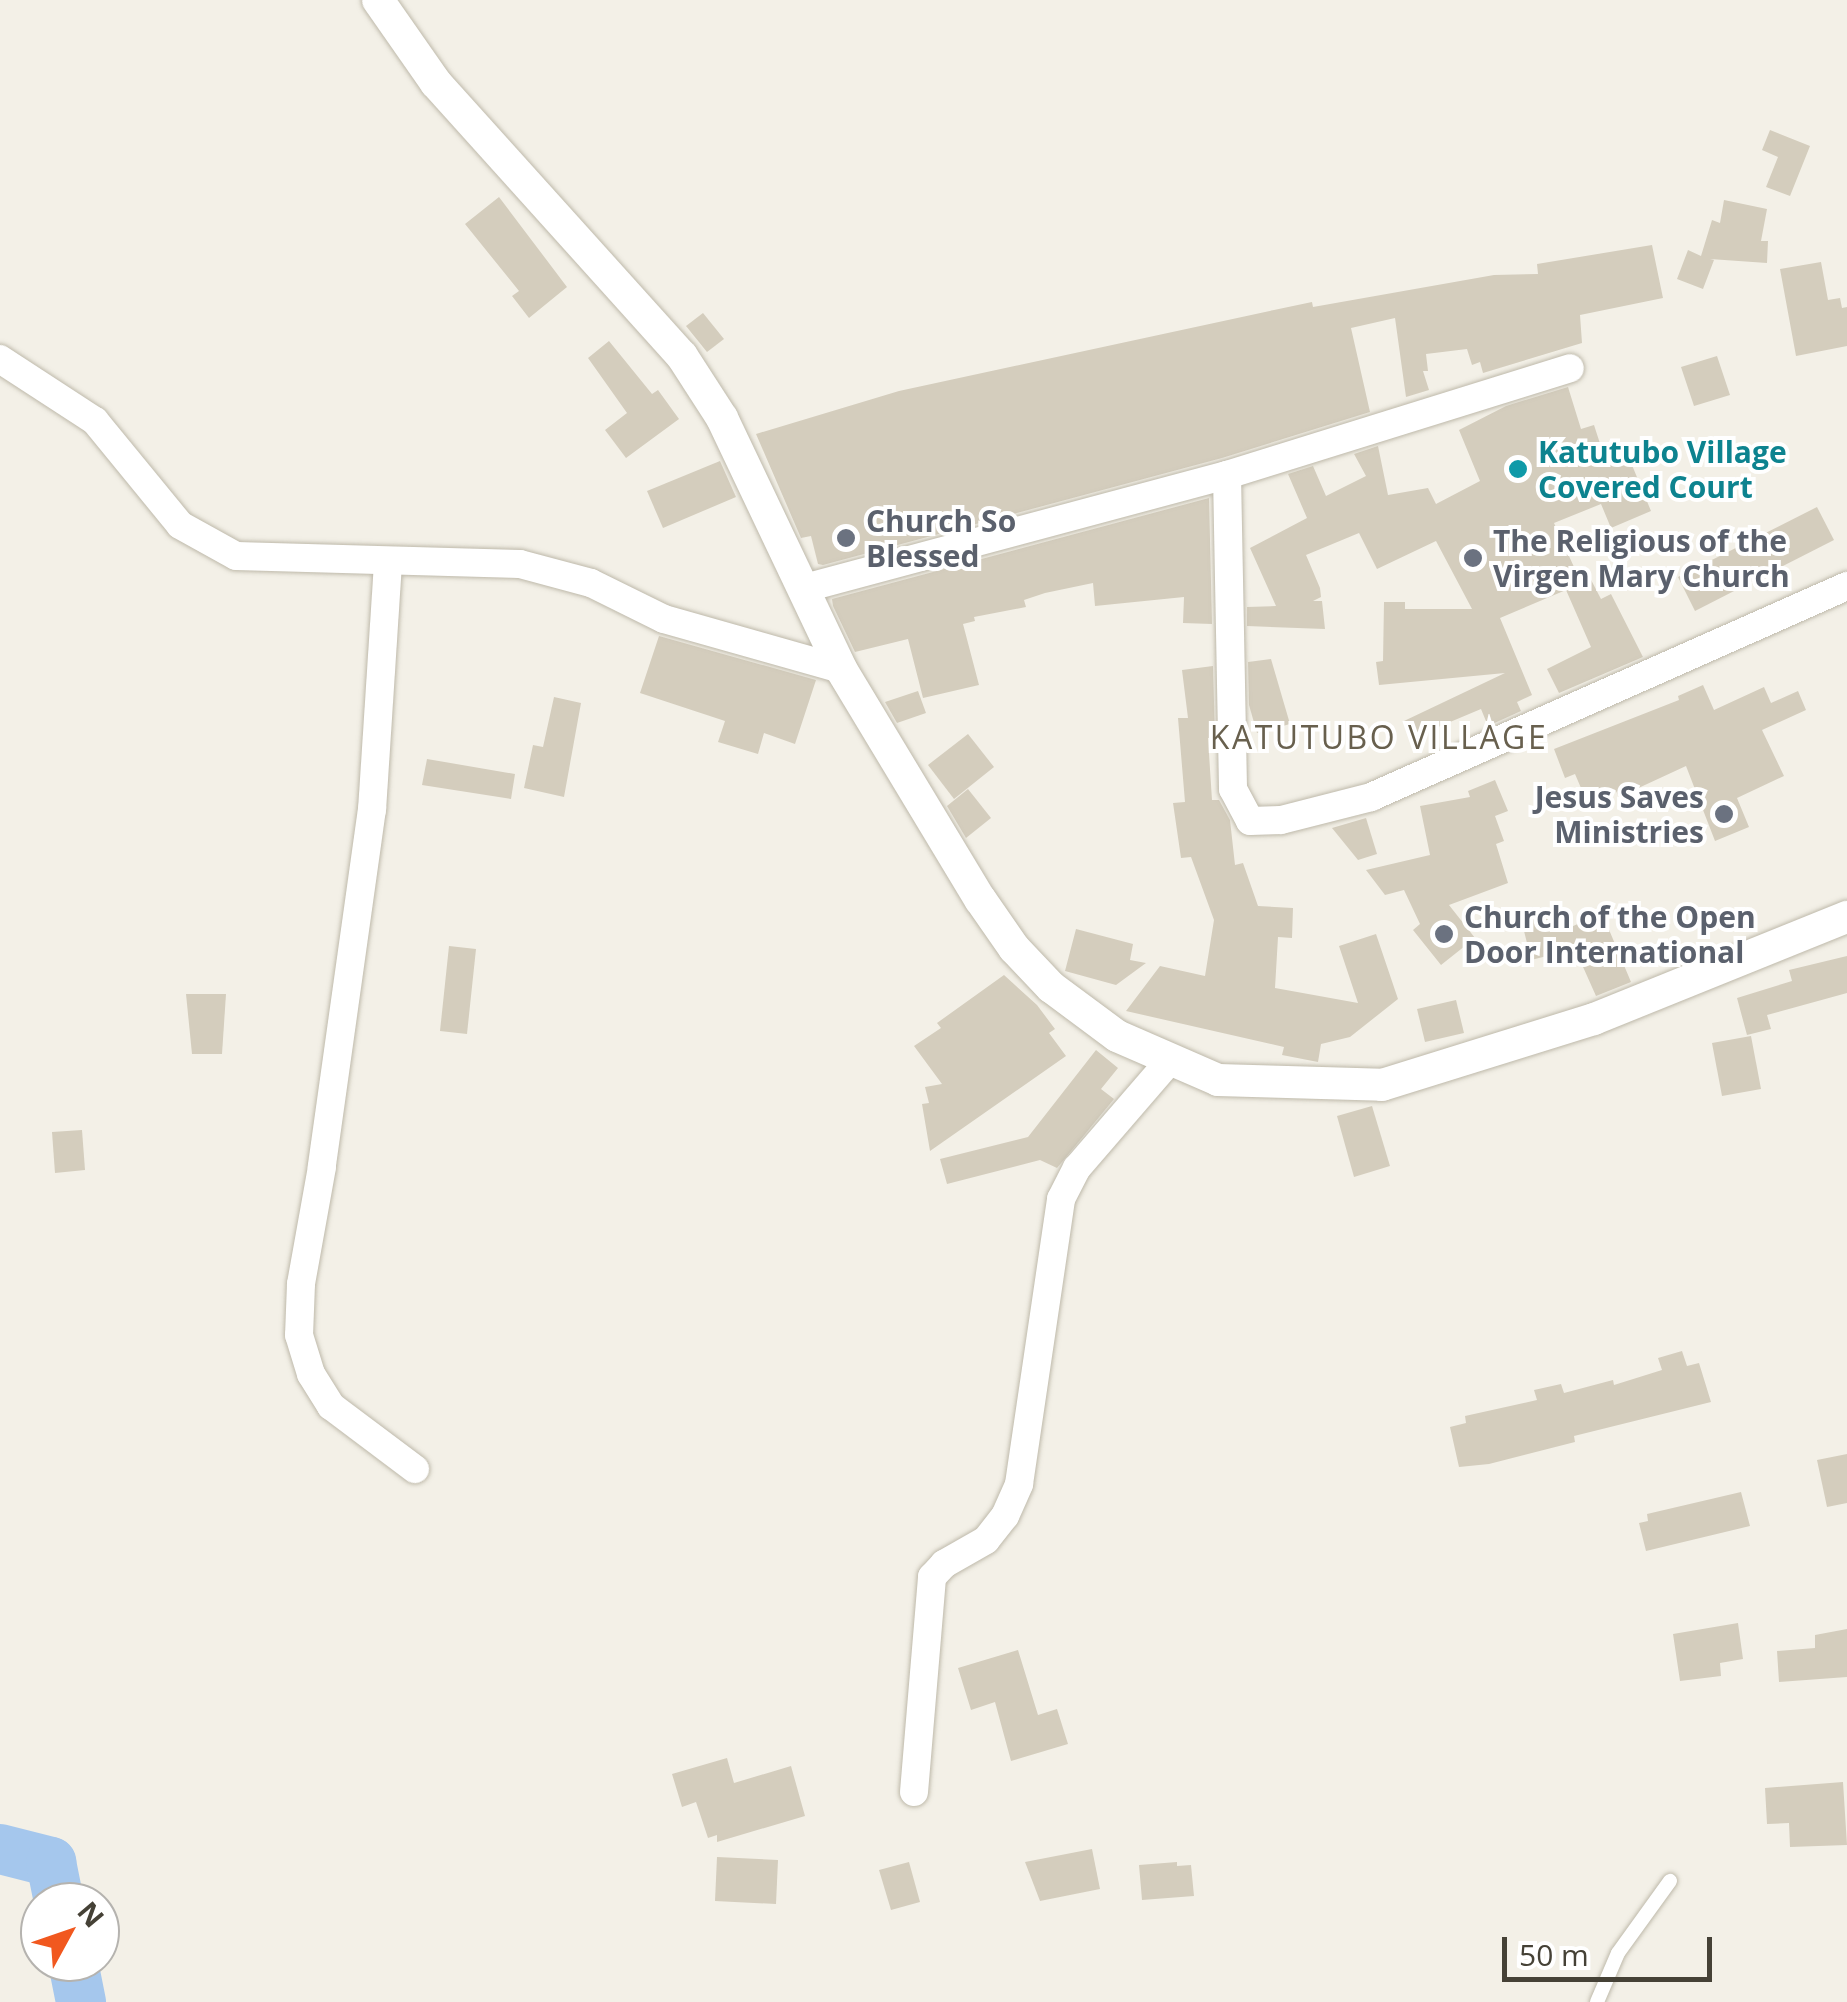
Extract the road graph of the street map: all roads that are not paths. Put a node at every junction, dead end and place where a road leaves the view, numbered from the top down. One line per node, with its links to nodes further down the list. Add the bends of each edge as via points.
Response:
1 (378, 0): 7 (street, via 436,83 682,356 722,418)
2 (0, 359): 5 (street, via 95,421 180,525 236,556)
3 (1570, 368): 4 (street)
4 (1226, 474): 6 (street, via 1233,789 1250,822 1372,797); 7 (street)
5 (388, 563): 8 (street, via 520,564 591,583 664,618); 11 (street, via 372,809 301,1284 299,1335 311,1374 331,1406)
6 (1847, 586)
7 (805, 588): 8 (street)
8 (840, 669): 10 (street, via 1014,948 1051,988 1117,1036)
9 (1847, 917): 10 (street, via 1594,1019 1382,1085 1218,1080)
10 (1170, 1059): 12 (street, via 1078,1168 1061,1200 1018,1484 986,1540 932,1577)
11 (415, 1469)
12 (914, 1792)
13 (1670, 1880): 14 (lane, via 1618,1953)
14 (1596, 2002)

